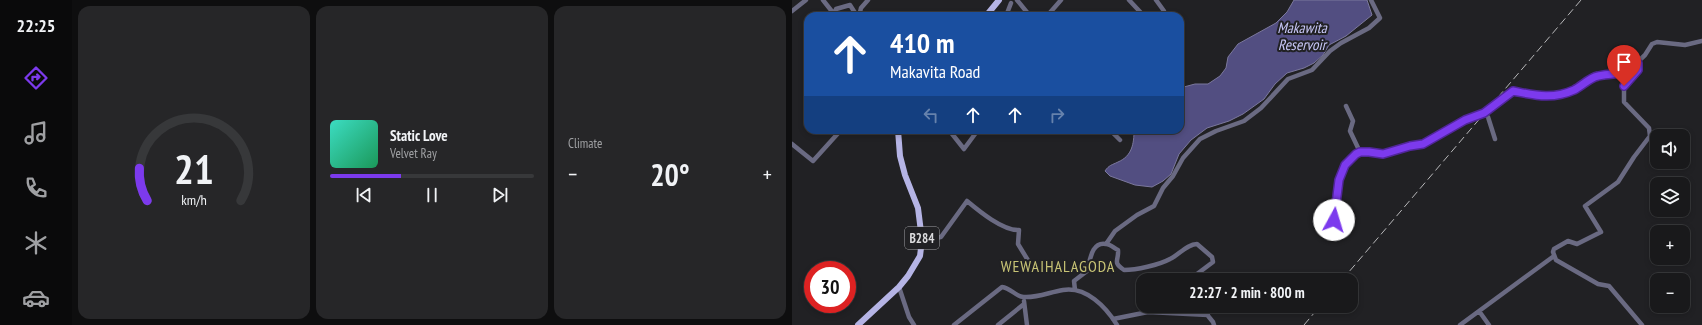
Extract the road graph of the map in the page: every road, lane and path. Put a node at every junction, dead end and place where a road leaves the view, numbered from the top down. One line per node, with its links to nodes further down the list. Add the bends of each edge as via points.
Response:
1 (806, 0): 13 (street)
2 (823, 0): 14 (street)
3 (848, 0): 12 (street)
4 (868, 0): 17 (street)
5 (999, 0): 18 (main road)
6 (1017, 0): 20 (street)
7 (1061, 0): 21 (street)
8 (1129, 0): 22 (street)
9 (1156, 0): 23 (street)
10 (1371, 0): 39 (street, via 1380,18 1369,28 1330,51 1312,70 1288,79 1244,122 1200,139 1183,158 1154,206 1115,231)
11 (1011, 1): 19 (street)
12 (851, 3): 15 (street, via 836,9); 16 (street)
13 (792, 11)
14 (832, 12)
15 (835, 12)
16 (856, 12)
17 (860, 12)
18 (989, 12)
19 (1007, 12)
20 (1027, 12)
21 (1050, 12)
22 (1140, 12)
23 (1163, 12)
24 (1702, 41): 25 (street, via 1685,45 1657,42 1652,44)
25 (1638, 63): 27 (street, via 1621,74 1597,76 1573,90 1545,97 1513,91); 40 (street, via 1638,70 1624,86 1624,102 1649,128 1650,136 1618,182 1585,206 1601,232 1577,244 1568,241 1554,249)
26 (1346, 106): 36 (street, via 1353,122 1350,131)
27 (1484, 113): 33 (street); 36 (street, via 1465,120 1423,144 1383,154)
28 (837, 134): 35 (street, via 813,161)
29 (898, 134): 38 (main road, B284, via 900,156 918,208)
30 (952, 134): 31 (street, via 964,149)
31 (975, 134)
32 (1114, 134): 34 (street)
33 (1496, 138)
34 (1120, 140)
35 (792, 144)
36 (1360, 152): 37 (street, via 1349,161 1340,176)
37 (1333, 233)
38 (922, 240): 41 (street, via 941,237 967,200 993,220 1019,230 1018,244); 43 (main road, B284, via 920,256)
39 (1106, 244): 42 (street, via 1118,250 1116,262 1118,267 1124,270 1164,262 1197,244 1212,257 1213,262); 44 (street, via 1099,244 1092,251 1087,271 1074,281)
40 (1554, 256): 47 (street); 59 (street, via 1556,260 1598,284 1609,286)
41 (1029, 262)
42 (1198, 273)
43 (899, 287): 50 (main road, B284); 51 (street)
44 (1075, 290): 45 (street); 49 (street, via 1083,292 1102,306)
45 (1023, 298): 46 (street); 52 (street, via 1002,287)
46 (1024, 304): 53 (street); 54 (street)
47 (1479, 311): 57 (street); 58 (street)
48 (1208, 315): 49 (street, via 1148,312); 56 (street)
49 (1113, 319): 55 (street)
50 (858, 325)
51 (914, 325)
52 (954, 325)
53 (998, 325)
54 (1027, 325)
55 (1117, 325)
56 (1214, 325)
57 (1460, 325)
58 (1489, 325)
59 (1642, 325)

